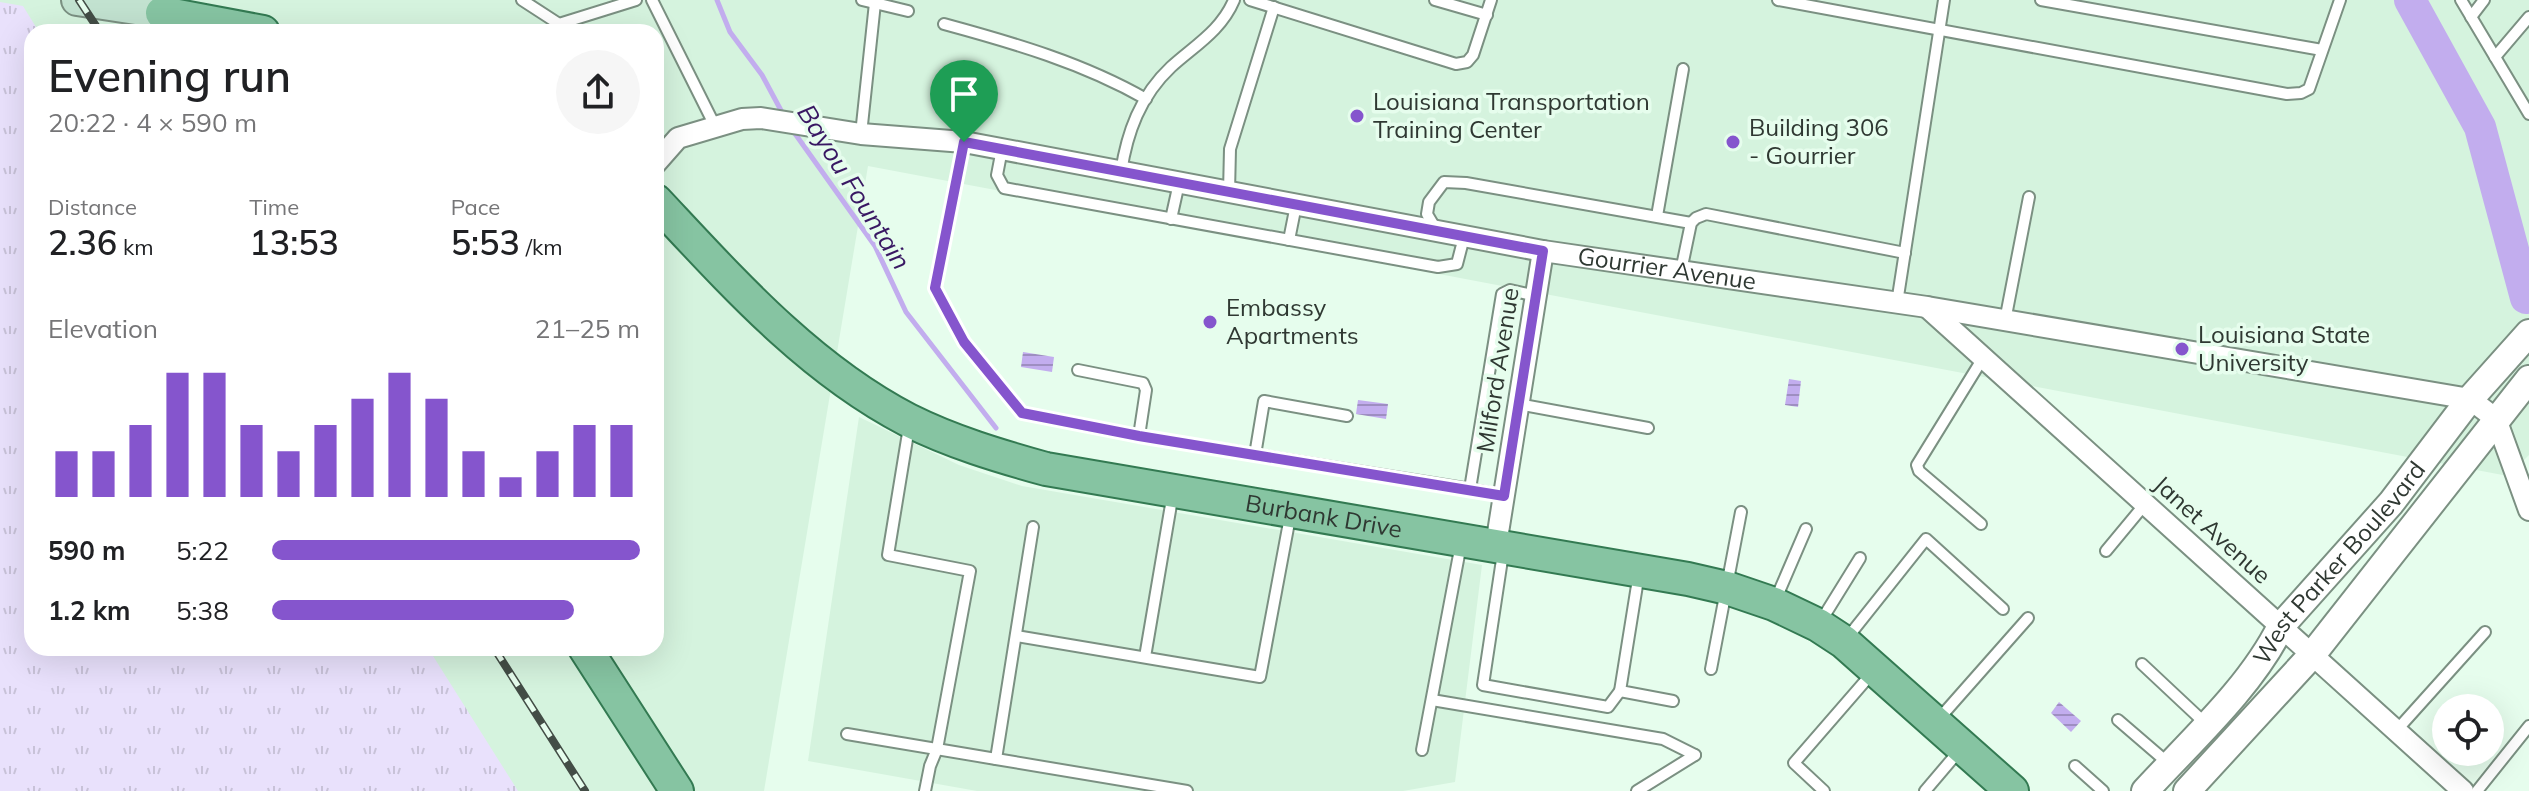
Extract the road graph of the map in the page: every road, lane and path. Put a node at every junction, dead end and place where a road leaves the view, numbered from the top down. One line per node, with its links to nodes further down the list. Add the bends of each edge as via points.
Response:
1 (77, 0): 19 (main road)
2 (522, 0): 3 (lane, via 559,24)
3 (636, 0)
4 (652, 0): 33 (lane)
5 (862, 0): 16 (lane)
6 (1234, 0): 30 (lane, via 1210,36 1170,68)
7 (1250, 0): 17 (lane)
8 (1435, 0): 20 (lane)
9 (1491, 0): 20 (lane)
10 (1778, 0): 25 (lane)
11 (1944, 0): 25 (lane)
12 (2041, 0): 26 (lane)
13 (2337, 0): 26 (lane)
14 (2461, 0): 21 (lane)
15 (2484, 0): 21 (lane)
16 (875, 3): 18 (lane); 34 (lane)
17 (1274, 7): 20 (lane, via 1456,64 1473,55); 40 (lane, via 1230,149)
18 (908, 11)
19 (164, 15): 23 (main road)
20 (1487, 15)
21 (2471, 17): 27 (lane)
22 (2529, 17): 27 (lane)
23 (220, 19)
24 (944, 24): 30 (lane, via 1019,44 1113,80)
25 (1939, 30): 26 (lane, via 2287,94 2309,89); 51 (lane)
26 (2322, 50)
27 (2495, 57): 31 (lane)
28 (1683, 69): 44 (lane)
29 (2529, 92): 31 (lane)
30 (1146, 99): 38 (lane, via 1129,131)
31 (2521, 101): 32 (lane)
32 (2529, 114)
33 (715, 126): 34 (street, Gourrier Avenue, via 761,118); 37 (street, Gourrier Avenue, via 678,138)
34 (853, 132): 35 (street, Gourrier Avenue)
35 (964, 142): 36 (street, Gourrier Avenue); 67 (lane, via 935,288 964,342 1022,413)
36 (1002, 149): 38 (street, Gourrier Avenue); 45 (lane, via 997,175 1004,188)
37 (664, 154)
38 (1121, 172): 39 (street, Gourrier Avenue)
39 (1179, 183): 40 (street, Gourrier Avenue); 45 (lane)
40 (1229, 192): 42 (street, Gourrier Avenue)
41 (2029, 197): 56 (lane)
42 (1296, 205): 47 (street, Gourrier Avenue); 49 (lane)
43 (664, 209): 65 (main road, Burbank Drive, via 757,308 842,379)
44 (1657, 216): 46 (lane); 47 (lane, via 1444,182 1427,214)
45 (1171, 219): 49 (lane)
46 (1691, 223): 51 (lane, via 1706,214); 52 (lane)
47 (1438, 233): 48 (street, Gourrier Avenue)
48 (1464, 237): 49 (lane, via 1457,264 1438,267); 50 (street, Gourrier Avenue)
49 (1289, 240)
50 (1543, 251): 52 (street, Gourrier Avenue); 53 (street, Milford Avenue)
51 (1905, 253): 54 (lane)
52 (1681, 271): 54 (street, Gourrier Avenue)
53 (1536, 296): 62 (street, Milford Avenue); 69 (lane, via 1510,290 1502,294)
54 (1897, 303): 55 (street, Gourrier Avenue)
55 (1927, 307): 56 (street, Gourrier Avenue); 58 (street, Janet Avenue)
56 (2005, 321): 61 (street, Gourrier Avenue)
57 (2529, 333): 61 (street, West Parker Boulevard)
58 (1983, 358): 72 (street, Janet Avenue); 76 (lane, via 1917,465)
59 (1078, 370): 67 (lane, via 1143,383)
60 (2529, 379): 64 (street, West Parker Boulevard)
61 (2470, 399): 64 (street, Gourrier Avenue); 88 (street, West Parker Boulevard, via 2391,503)
62 (1518, 404): 66 (lane); 71 (street, Milford Avenue)
63 (1347, 416): 68 (lane, via 1264,401)
64 (2496, 419): 73 (street); 92 (street, West Parker Boulevard)
65 (910, 421): 70 (main road, Burbank Drive, via 1046,469); 108 (lane, via 888,555 970,571)
66 (1648, 428)
67 (1139, 436): 68 (lane)
68 (1255, 455): 69 (lane)
69 (1470, 489): 71 (lane)
70 (1174, 491): 74 (main road, Burbank Drive); 94 (lane)
71 (1504, 496): 80 (street, Milford Avenue)
72 (2145, 504): 81 (lane); 88 (street, Janet Avenue)
73 (2529, 510)
74 (1291, 511): 79 (main road, Burbank Drive); 94 (lane, via 1260,677)
75 (1741, 512): 84 (lane)
76 (1981, 524)
77 (1033, 527): 91 (lane)
78 (1806, 529): 85 (lane)
79 (1462, 539): 80 (main road, Burbank Drive); 99 (lane)
80 (1500, 546): 83 (main road, Burbank Drive); 98 (lane, via 1483,685 1608,707)
81 (2106, 551)
82 (1860, 558): 90 (lane)
83 (1639, 571): 84 (main road, Burbank Drive); 98 (lane)
84 (1727, 588): 85 (main road, Burbank Drive); 96 (lane)
85 (1774, 604): 90 (main road, Burbank Drive)
86 (2003, 609): 90 (lane, via 1926,539)
87 (2028, 618): 102 (lane)
88 (2281, 626): 92 (street, Janet Avenue); 103 (street, West Parker Boulevard, via 2241,686)
89 (2485, 632): 105 (lane)
90 (1831, 634): 97 (main road, Burbank Drive)
91 (1016, 636): 94 (lane); 110 (lane)
92 (2312, 655): 105 (street, Janet Avenue); 123 (street, West Parker Boulevard)
93 (590, 656): 114 (main road)
94 (1145, 657)
95 (2142, 664): 103 (lane)
96 (1711, 669)
97 (1876, 669): 102 (main road, Burbank Drive); 118 (lane, via 1794,763)
98 (1620, 691): 100 (lane)
99 (1432, 700): 109 (lane); 117 (lane, via 1663,739 1695,755)
100 (1673, 701)
101 (2118, 720): 111 (lane)
102 (1936, 723): 107 (main road, Burbank Drive)
103 (2206, 724): 111 (street, West Parker Boulevard)
104 (2529, 726): 124 (lane)
105 (2396, 731): 113 (street, Janet Avenue)
106 (847, 734): 108 (lane)
107 (1963, 747): 119 (lane); 120 (main road, Burbank Drive)
108 (937, 749): 110 (lane); 115 (lane)
109 (1422, 750)
110 (996, 759): 116 (lane)
111 (2169, 765): 122 (street, West Parker Boulevard)
112 (2075, 766): 121 (lane)
113 (2453, 788)
114 (677, 791)
115 (925, 791)
116 (1187, 791)
117 (1637, 791)
118 (1824, 791)
119 (1925, 791)
120 (2012, 791)
121 (2103, 791)
122 (2145, 791)
123 (2187, 791)
124 (2477, 791)

